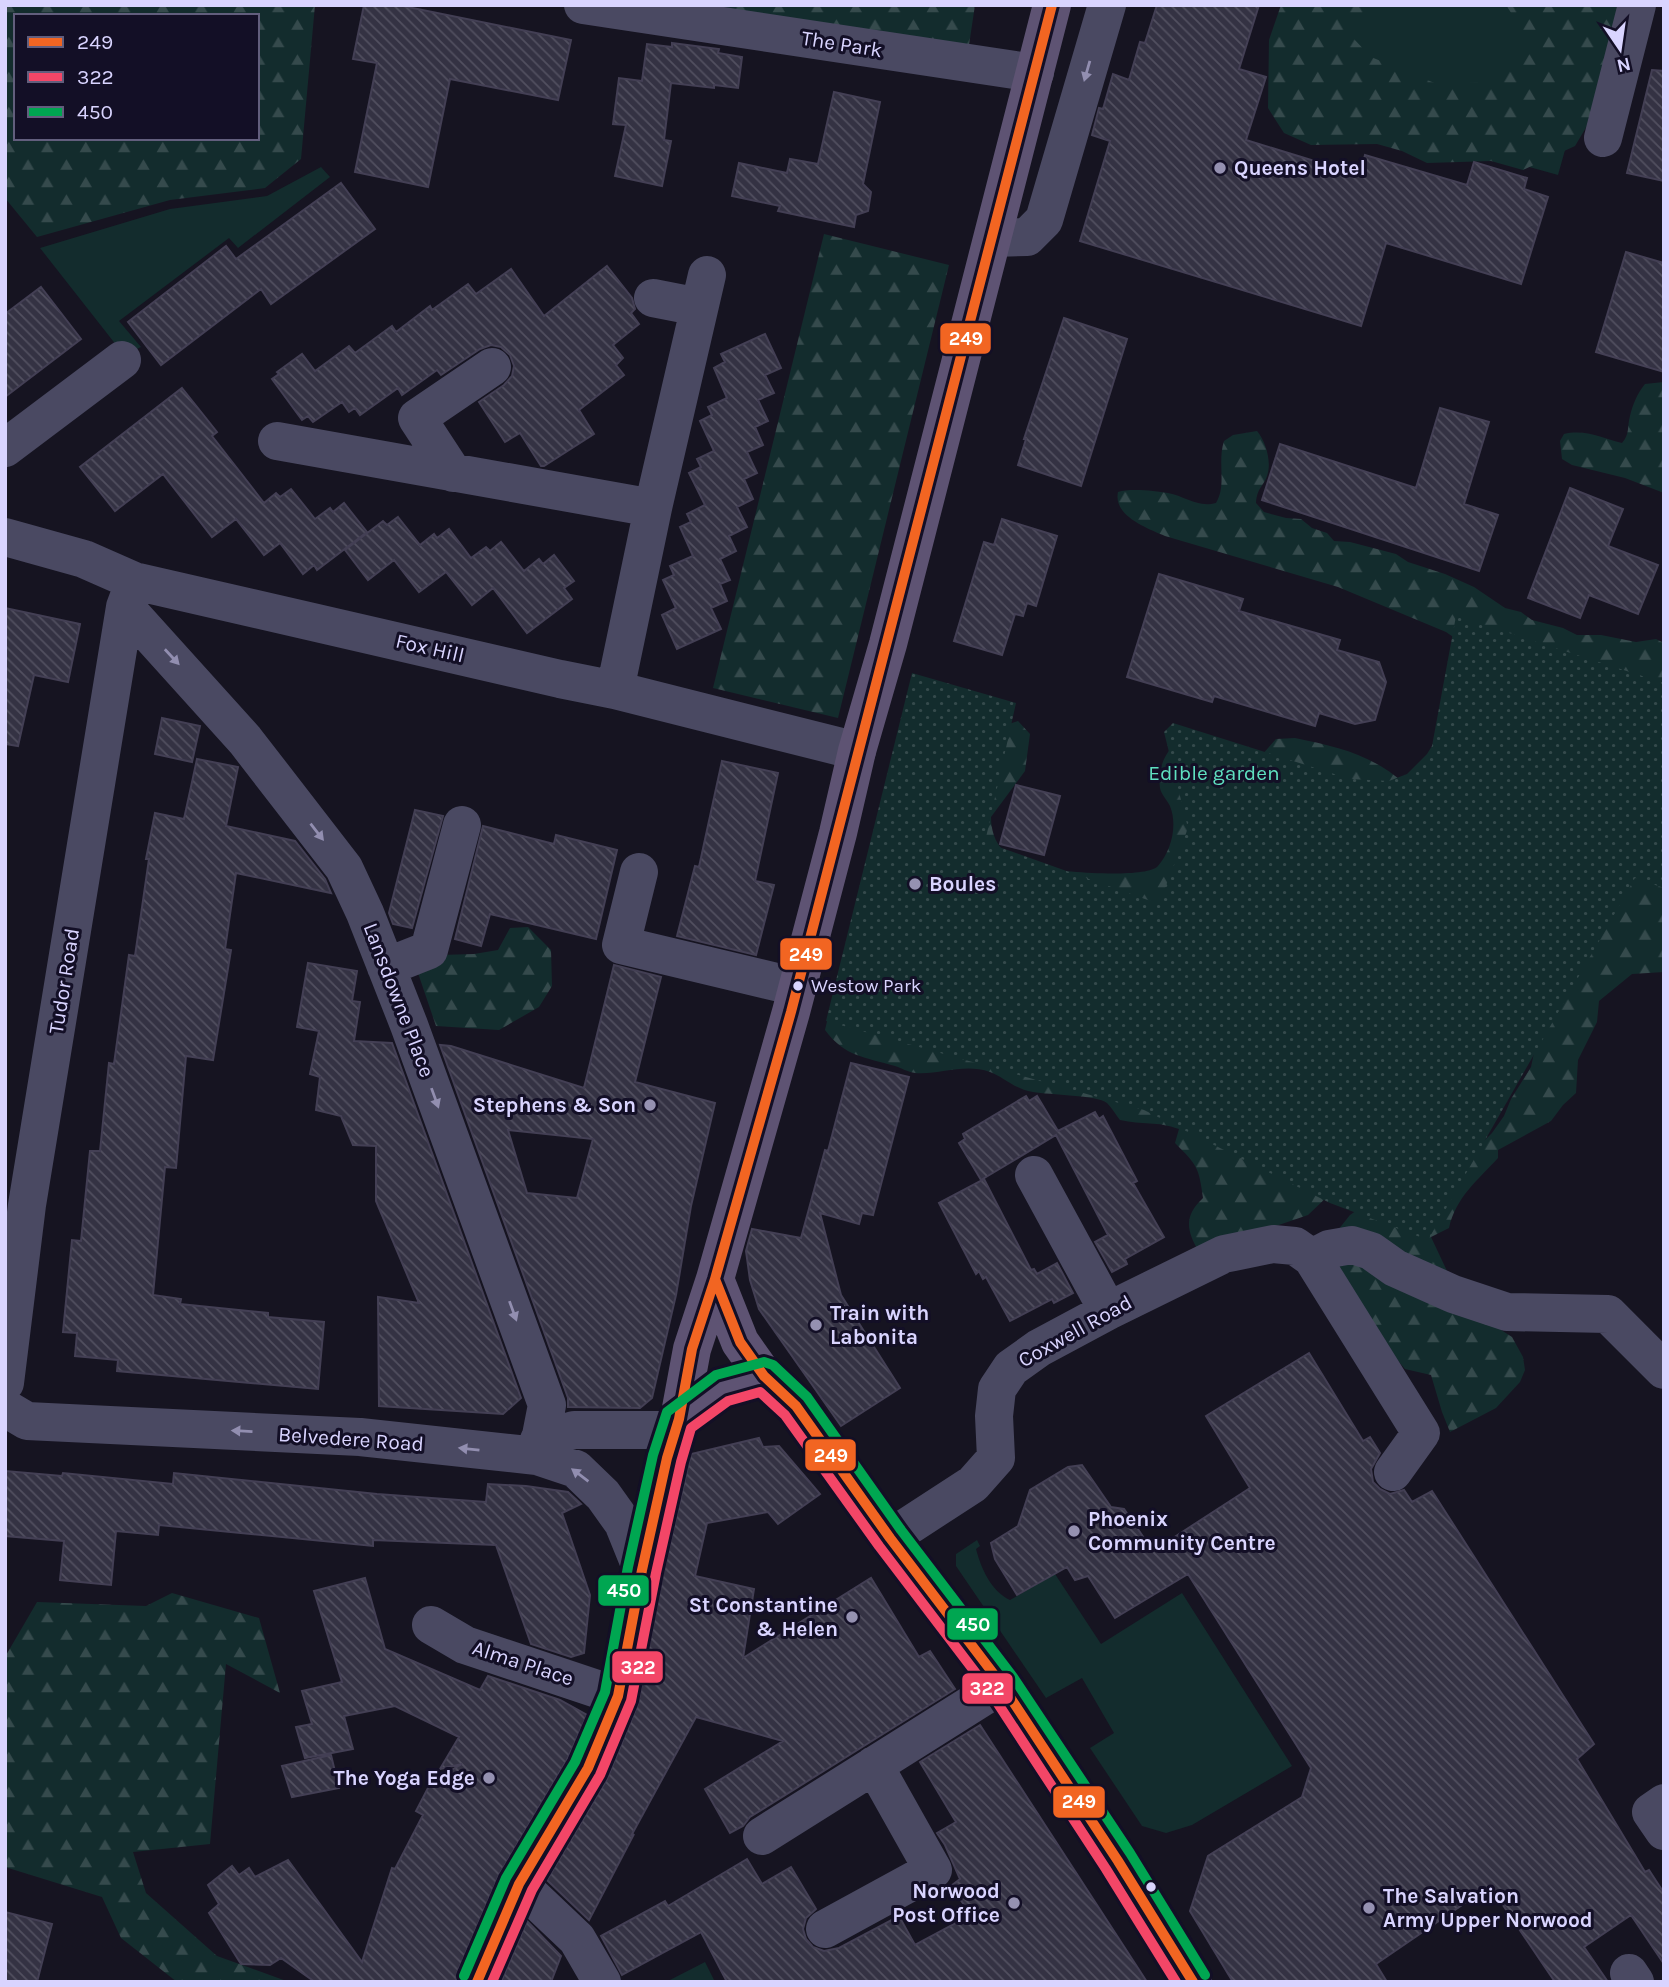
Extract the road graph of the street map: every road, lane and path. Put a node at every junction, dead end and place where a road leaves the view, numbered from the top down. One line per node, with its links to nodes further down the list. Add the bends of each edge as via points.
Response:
1 (583, 5): 5 (street, The Park)
2 (1052, 5): 5 (main road)
3 (1107, 5): 7 (street, one-way to 7, via 1044,220 1027,237)
4 (1637, 5): 6 (street)
5 (1035, 72): 7 (main road)
6 (1603, 138)
7 (993, 238): 18 (main road)
8 (653, 298): 14 (street, via 703,291)
9 (122, 360): 12 (street)
10 (492, 368): 13 (street, via 417,418)
11 (277, 441): 13 (street)
12 (5, 448)
13 (453, 473): 14 (street)
14 (653, 508): 17 (street)
15 (5, 537): 16 (street, Fox Hill, via 84,559)
16 (130, 594): 17 (street, Fox Hill); 21 (street, Lansdowne Place, one-way to 21, via 344,868); 29 (street, Tudor Road, via 27,1205)
17 (615, 690): 18 (street, Fox Hill)
18 (857, 751): 22 (main road)
19 (461, 825): 21 (street, via 429,950)
20 (639, 872): 22 (street, via 621,944)
21 (386, 967): 32 (street, Lansdowne Place, one-way to 32, via 547,1405)
22 (797, 987): 25 (main road)
23 (1034, 1175): 26 (street)
24 (1312, 1258): 26 (street, Coxwell Road, via 1295,1246 1247,1248 1224,1254); 27 (street, via 1352,1245 1452,1294 1507,1312 1608,1314); 33 (street, via 1421,1433)
25 (715, 1279): 28 (main road, via 740,1342); 31 (main road, via 692,1349)
26 (1108, 1311): 34 (street, Coxwell Road, via 1011,1367 997,1389 996,1458 973,1484)
27 (1664, 1370)
28 (764, 1376): 31 (main road, via 722,1388); 34 (main road, via 796,1406)
29 (5, 1383)
30 (5, 1408): 32 (street, Belvedere Road, one-way to 30, via 27,1421)
31 (677, 1425): 32 (street, Belvedere Road, via 574,1430); 35 (main road)
32 (538, 1448): 35 (street, Belvedere Road, one-way to 32, via 624,1522 603,1495 576,1469)
33 (1393, 1472)
34 (890, 1538): 37 (main road)
35 (642, 1570): 38 (main road)
36 (431, 1625): 38 (street, Alma Place, via 465,1645)
37 (1002, 1685): 39 (street); 45 (main road)
38 (618, 1696): 41 (main road, via 588,1768)
39 (874, 1765): 40 (street); 42 (street, via 933,1870)
40 (762, 1836)
41 (519, 1884): 43 (main road); 44 (street, via 577,1939)
42 (825, 1929)
43 (477, 1982)
44 (602, 1982)
45 (1193, 1982)

